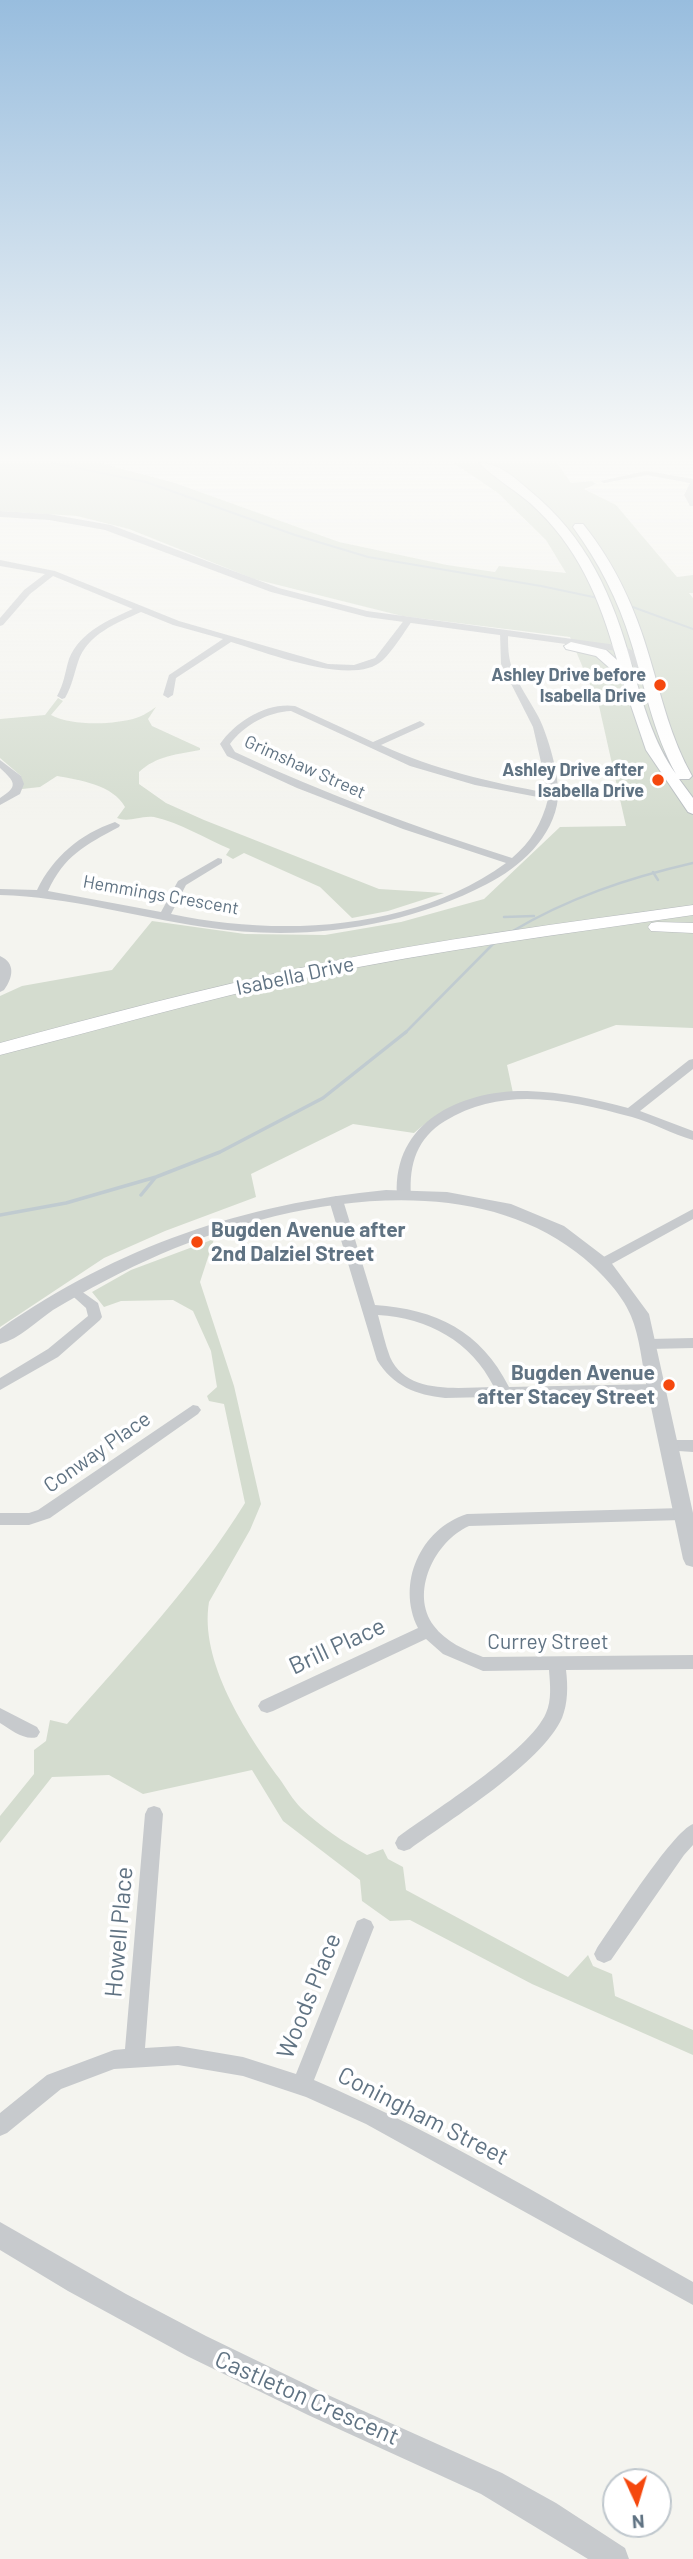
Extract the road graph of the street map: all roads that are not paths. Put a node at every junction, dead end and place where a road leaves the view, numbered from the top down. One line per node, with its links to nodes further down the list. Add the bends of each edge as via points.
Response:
1 (40, 582): 8 (street)
2 (75, 582): 6 (street)
3 (255, 582): 7 (street, via 342,608)
4 (596, 582): 13 (main road)
5 (614, 582): 10 (main road)
6 (140, 609): 11 (street); 17 (street, via 84,643)
7 (408, 621): 9 (street); 11 (street, via 384,656 355,668 327,667)
8 (0, 623)
9 (504, 635): 12 (street); 22 (street, via 505,661 540,732)
10 (635, 635): 13 (street, via 632,646); 15 (main road)
11 (228, 640): 16 (street, via 172,677)
12 (573, 644): 13 (main road, via 605,642); 14 (main road, via 601,653)
13 (620, 647): 14 (main road); 15 (street, via 631,654)
14 (628, 677): 24 (main road, via 650,742)
15 (650, 683): 21 (main road, via 675,760)
16 (168, 695)
17 (62, 696)
18 (420, 724): 19 (street)
19 (372, 746): 22 (street, Grimshaw Street, via 444,774); 27 (street, Grimshaw Street, via 304,712 283,708 264,713 225,744 231,754 328,799)
20 (0, 763): 23 (street, via 19,783 16,792)
21 (693, 790)
22 (553, 797): 27 (street, Hemmings Crescent, via 541,831)
23 (0, 802)
24 (693, 809)
25 (115, 825): 29 (street, via 60,858)
26 (218, 861): 31 (street, via 182,883)
27 (515, 862): 31 (street, Hemmings Crescent, via 469,890 415,910 345,924 275,929)
28 (0, 892): 29 (street, Hemmings Crescent)
29 (41, 894): 31 (street, Hemmings Crescent)
30 (693, 910): 32 (main road, Isabella Drive)
31 (164, 916)
32 (594, 926): 33 (main road, Isabella Drive); 36 (main road, Isabella Drive, via 460,944 250,985)
33 (693, 928)
34 (0, 959): 35 (street, via 7,970)
35 (0, 988)
36 (0, 1049)
37 (693, 1062): 38 (street)
38 (630, 1113): 39 (street); 40 (street, via 523,1095 489,1097 459,1107 412,1143 403,1168)
39 (693, 1136)
40 (404, 1195): 41 (street); 43 (street, via 457,1198 523,1214 572,1237)
41 (336, 1200): 44 (street, via 251,1217 163,1247); 45 (street)
42 (693, 1213): 43 (street)
43 (603, 1262): 48 (street, via 628,1292)
44 (74, 1291): 46 (street); 49 (street, via 93,1306 95,1317 53,1353)
45 (369, 1310): 51 (street, via 412,1313 452,1329 484,1357); 51 (street, via 384,1360 404,1383 428,1392)
46 (0, 1338)
47 (693, 1343): 48 (street)
48 (649, 1344): 50 (street)
49 (0, 1385)
50 (657, 1389): 51 (street); 53 (street)
51 (504, 1392)
52 (193, 1410): 56 (street, Conway Place, via 44,1514 22,1526)
53 (669, 1446): 54 (street); 55 (street)
54 (693, 1446)
55 (682, 1514): 57 (street); 58 (street, via 485,1517 451,1526 437,1537 418,1579 417,1610)
56 (0, 1518)
57 (693, 1559)
58 (427, 1631): 60 (street, Currey Street, via 452,1652 484,1664); 61 (street, Brill Place)
59 (693, 1662): 60 (street, Currey Street)
60 (557, 1665): 66 (street, via 556,1710 542,1736)
61 (267, 1706)
62 (0, 1715): 63 (street)
63 (31, 1732)
64 (154, 1814): 69 (street, Howell Place)
65 (693, 1832): 68 (street)
66 (404, 1843)
67 (365, 1927): 70 (street, Woods Place)
68 (604, 1954)
69 (134, 2055): 70 (street, Coningham Street, via 208,2058); 71 (street, Coningham Street, via 59,2080)
70 (302, 2085): 73 (street, Coningham Street, via 389,2123)
71 (0, 2126)
72 (1, 2238): 74 (street, Castleton Crescent, via 187,2343 476,2475)
73 (693, 2294)
74 (614, 2559)

